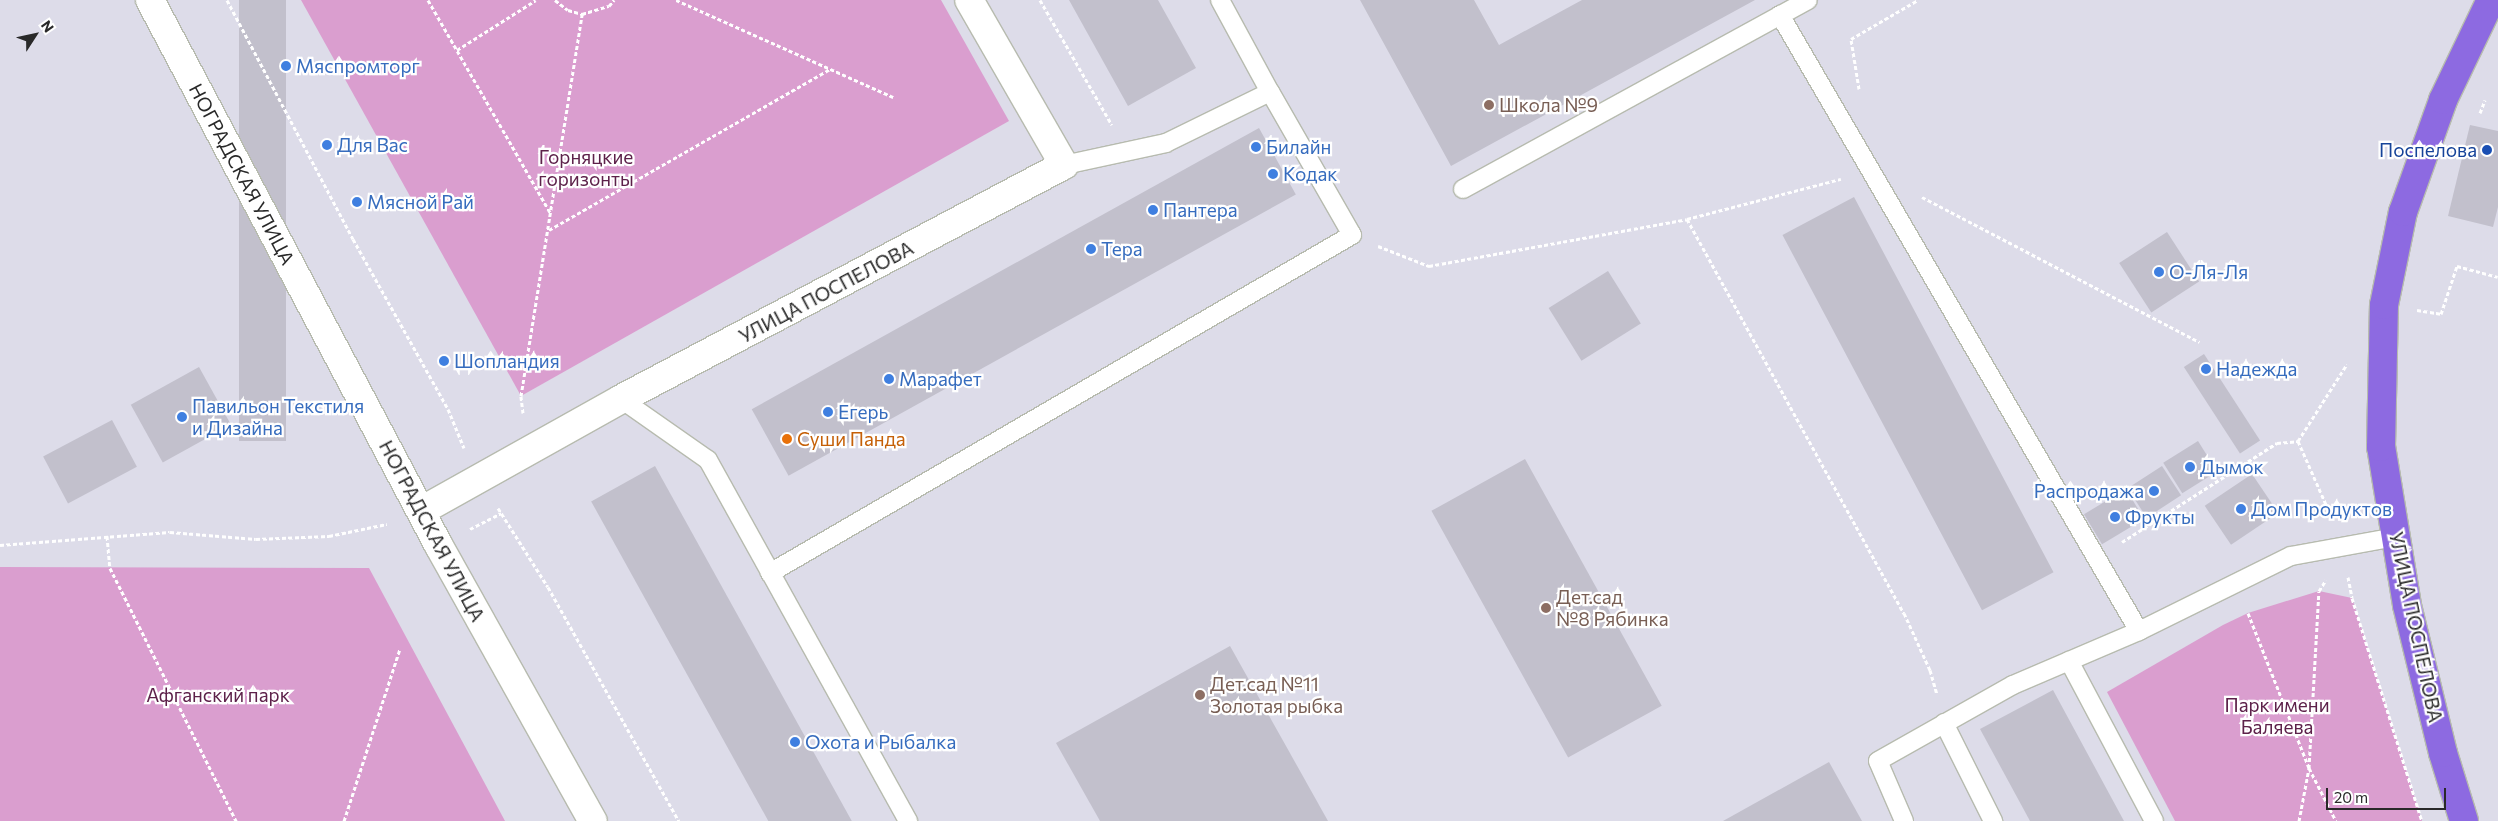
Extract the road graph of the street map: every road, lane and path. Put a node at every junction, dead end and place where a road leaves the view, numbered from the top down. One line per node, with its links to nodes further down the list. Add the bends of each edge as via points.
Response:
1 (150, 0): 37 (street, НОГРАДСКАЯ УЛИЦА)
2 (227, 0): 36 (path, via 353,239 444,401)
3 (428, 0): 16 (path)
4 (536, 0): 16 (path)
5 (555, 0): 14 (path, via 568,10)
6 (614, 0): 14 (path, via 609,6)
7 (676, 0): 17 (path)
8 (969, 0): 22 (street)
9 (1040, 0): 21 (path)
10 (1220, 0): 18 (lane)
11 (1808, 0): 15 (lane)
12 (1918, 0): 19 (path, via 1851,39)
13 (2491, 0): 30 (main road, УЛИЦА ПОСПЕЛОВА, via 2443,100 2410,194)
14 (582, 14): 25 (path)
15 (1780, 15): 23 (lane); 24 (lane)
16 (457, 50): 25 (path)
17 (830, 69): 20 (path); 27 (path)
18 (1270, 92): 21 (lane, via 1166,143); 28 (lane)
19 (1860, 96)
20 (893, 97)
21 (1126, 152): 22 (lane)
22 (1064, 165): 33 (street, УЛИЦА ПОСПЕЛОВА)
23 (1873, 171): 26 (path); 31 (path); 45 (lane)
24 (1463, 189)
25 (551, 212): 27 (path)
26 (1687, 219): 28 (path, via 1429,266); 51 (path, via 1904,614 1930,670)
27 (548, 230): 35 (path, via 521,396)
28 (1352, 235): 46 (lane)
29 (2498, 277): 30 (path, via 2457,266 2441,314)
30 (2384, 304): 41 (main road, УЛИЦА ПОСПЕЛОВА, via 2381,447)
31 (2199, 342)
32 (2349, 361): 34 (path)
33 (621, 400): 35 (street, УЛИЦА ПОСПЕЛОВА); 46 (lane, via 708,460)
34 (2298, 441): 44 (path); 45 (path, via 2277,443)
35 (527, 452): 36 (street, УЛИЦА ПОСПЕЛОВА)
36 (478, 479): 37 (street, УЛИЦА ПОСПЕЛОВА); 38 (path)
37 (421, 511): 43 (street, НОГРАДСКАЯ УЛИЦА)
38 (501, 513): 43 (path); 56 (path, via 548,587)
39 (394, 523): 40 (path, via 329,536 274,538 170,532)
40 (107, 536): 42 (path); 53 (path, via 110,568)
41 (2396, 537): 44 (lane); 64 (main road, УЛИЦА ПОСПЕЛОВА, via 2407,605 2443,753)
42 (0, 545)
43 (438, 546): 55 (street, НОГРАДСКАЯ УЛИЦА)
44 (2344, 546): 48 (lane, via 2291,556); 52 (path, via 2319,591); 63 (path, via 2352,598)
45 (2095, 558): 48 (lane)
46 (770, 572): 57 (lane)
47 (2248, 613): 52 (path)
48 (2139, 631): 50 (lane)
49 (400, 649): 54 (path)
50 (2069, 661): 51 (lane, via 2013,685); 60 (lane)
51 (1944, 723): 58 (lane, via 1878,761); 59 (lane)
52 (2310, 768): 61 (path); 62 (path)
53 (236, 821)
54 (344, 821)
55 (593, 821)
56 (679, 821)
57 (908, 821)
58 (1904, 821)
59 (1993, 821)
60 (2154, 821)
61 (2299, 821)
62 (2336, 821)
63 (2422, 821)
64 (2464, 821)

